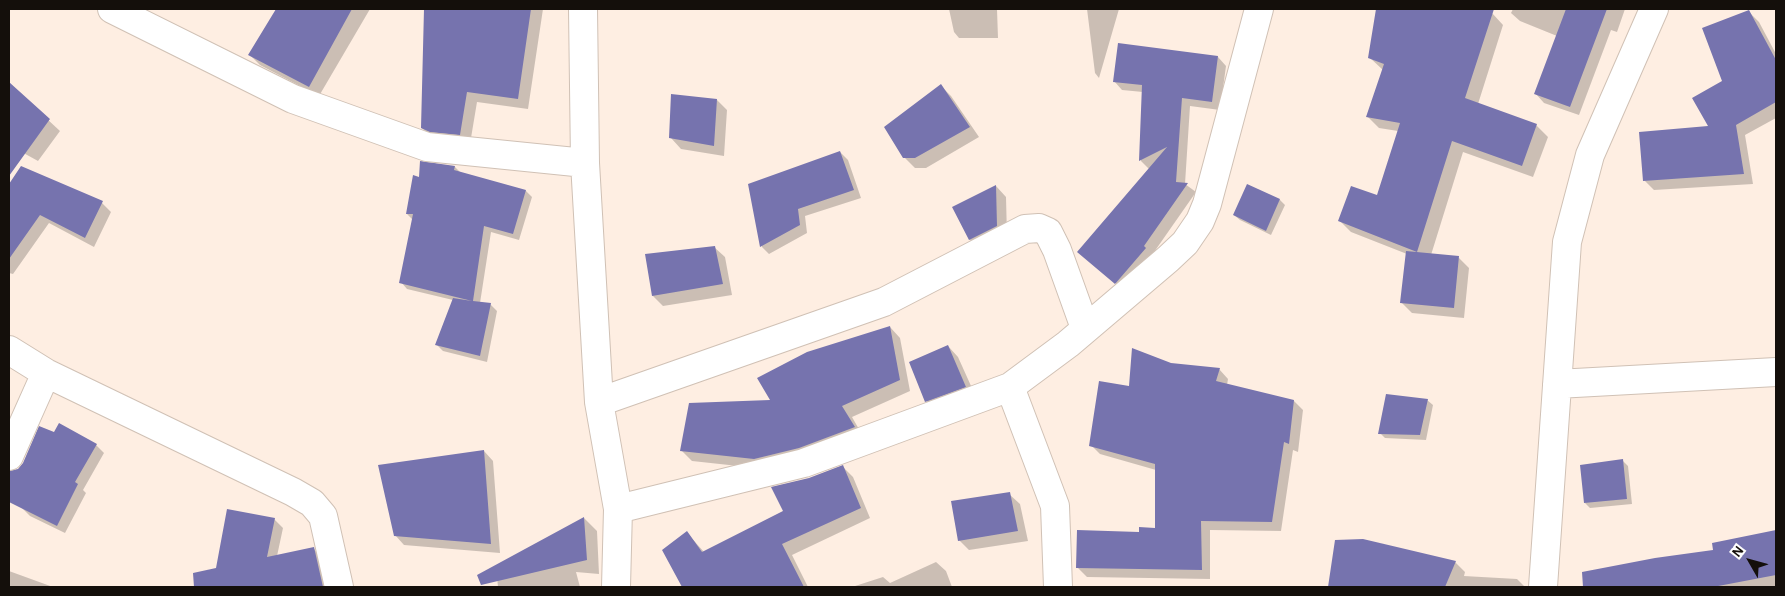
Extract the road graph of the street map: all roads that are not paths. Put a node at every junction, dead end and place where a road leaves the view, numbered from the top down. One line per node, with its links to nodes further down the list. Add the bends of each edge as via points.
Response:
1 (112, 9): 5 (street, via 293,99 428,147)
2 (583, 9): 5 (street)
3 (1259, 9): 6 (street, via 1200,221 1186,243 1168,260)
4 (1654, 9): 10 (street, via 1590,155 1567,242)
5 (585, 163): 12 (street)
6 (1085, 328): 11 (street); 12 (street, via 1048,232 1039,228 1025,229 884,302)
7 (9, 350): 9 (street)
8 (1776, 372): 10 (street)
9 (46, 373): 13 (street); 15 (street, via 312,504 323,516)
10 (1557, 384): 18 (street)
11 (1010, 387): 14 (street, via 804,463); 17 (street, via 1055,506)
12 (599, 402): 14 (street)
13 (9, 456)
14 (618, 509): 16 (street)
15 (338, 587)
16 (613, 587)
17 (1058, 587)
18 (1543, 587)

